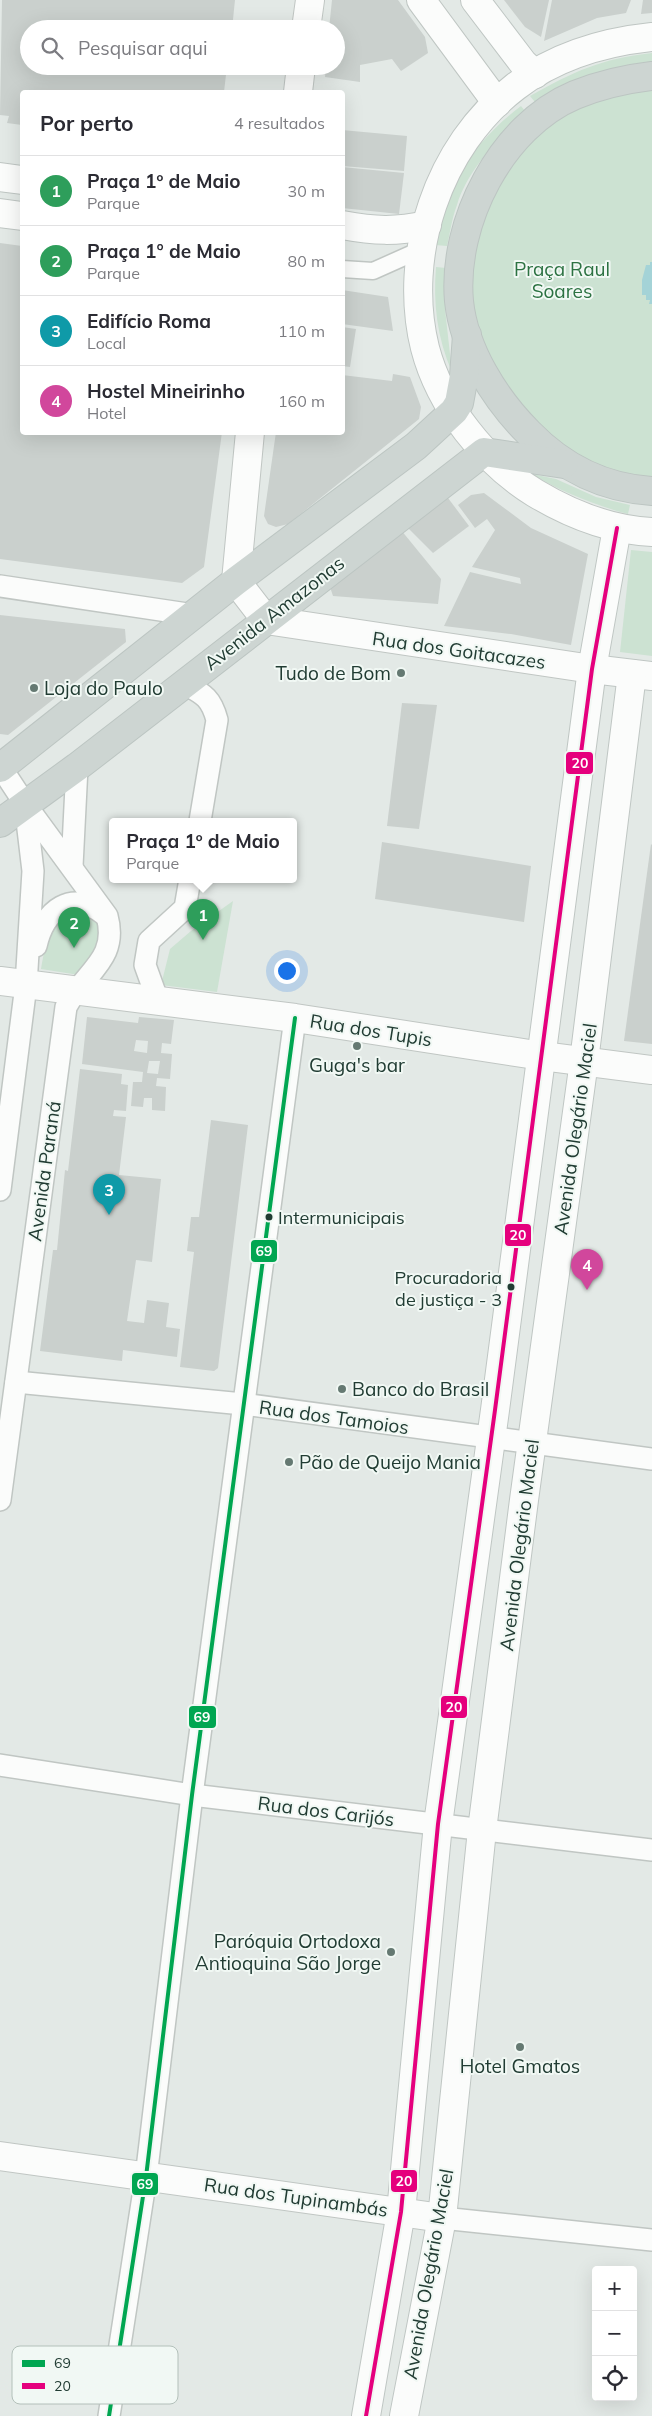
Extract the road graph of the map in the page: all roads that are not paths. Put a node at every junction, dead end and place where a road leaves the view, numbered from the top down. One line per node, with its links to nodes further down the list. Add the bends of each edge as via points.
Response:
1 (310, 0): 4 (main road)
2 (421, 0): 10 (main road)
3 (475, 0): 6 (main road)
4 (307, 20)
5 (652, 37): 6 (main road, via 604,44)
6 (535, 74): 10 (main road)
7 (300, 75): 9 (main road)
8 (652, 76): 18 (main road, via 623,80 574,96 539,117 500,156 474,204 463,247 459,301)
9 (298, 90)
10 (497, 103): 16 (main road, via 464,141 441,182)
11 (0, 177): 12 (main road)
12 (20, 180)
13 (0, 213): 14 (main road)
14 (20, 216)
15 (345, 226): 16 (main road, via 400,231)
16 (423, 237): 17 (street, via 373,271); 19 (main road, via 419,316 426,350)
17 (345, 270)
18 (467, 335): 19 (main road, via 464,376 459,403); 22 (main road, via 503,406)
19 (454, 411): 21 (main road); 26 (main road, via 416,446)
20 (250, 435): 26 (main road)
21 (484, 452): 22 (main road); 24 (main road, via 514,480 560,508); 29 (main road, Avenida Amazonas)
22 (564, 464): 23 (main road, via 606,484)
23 (652, 491)
24 (617, 528): 25 (main road); 30 (main road, Avenida Olegário Maciel)
25 (652, 532)
26 (236, 581): 28 (main road); 29 (main road)
27 (0, 586): 28 (street)
28 (194, 615): 33 (main road)
29 (266, 620): 30 (main road, Rua dos Goitacazes); 32 (main road, Avenida Amazonas)
30 (592, 669): 31 (main road, Rua dos Goitacazes); 45 (main road, Avenida Olegário Maciel)
31 (642, 675): 46 (main road, Avenida Olegário Maciel)
32 (183, 683): 34 (main road, Avenida Amazonas); 36 (street, via 207,697 217,720)
33 (0, 767): 35 (street, Avenida Paraná)
34 (77, 767): 35 (main road, Avenida Amazonas); 38 (street)
35 (25, 804): 37 (main road, Avenida Amazonas); 38 (street, Avenida Paraná); 41 (street, Avenida Paraná, via 33,871)
36 (201, 818)
37 (0, 823)
38 (72, 866): 40 (street, Avenida Paraná)
39 (189, 883): 43 (street, via 185,908 149,941 145,965)
40 (107, 916): 41 (street, via 94,906 81,903 69,903 56,909 45,920); 42 (street, Avenida Paraná, via 111,941 105,956)
41 (13, 983): 42 (main road, Rua dos Tupis); 48 (street, Avenida Paraná)
42 (74, 991): 43 (main road, Rua dos Tupis); 49 (street, Avenida Paraná, via 66,1007)
43 (158, 1001): 44 (main road, Rua dos Tupis)
44 (295, 1018): 45 (main road, Rua dos Tupis); 50 (street)
45 (542, 1056): 46 (main road, Rua dos Tupis); 51 (main road, Avenida Olegário Maciel)
46 (584, 1061): 47 (main road, Rua dos Tupis); 52 (main road, Avenida Olegário Maciel)
47 (652, 1070)
48 (0, 1190)
49 (16, 1382): 50 (street, Rua dos Tamoios); 54 (street, Avenida Paraná)
50 (243, 1404): 51 (street, Rua dos Tamoios); 56 (street)
51 (491, 1440): 52 (street, Rua dos Tamoios); 57 (main road, Avenida Olegário Maciel)
52 (532, 1444): 53 (street, Rua dos Tamoios); 58 (main road, Avenida Olegário Maciel)
53 (652, 1460)
54 (0, 1500)
55 (0, 1765): 56 (street, Rua dos Carijós)
56 (192, 1795): 57 (street, Rua dos Carijós); 61 (street)
57 (438, 1824): 58 (street, Rua dos Carijós); 62 (main road, Avenida Olegário Maciel)
58 (482, 1830): 59 (street, Rua dos Carijós); 63 (main road, Avenida Olegário Maciel)
59 (652, 1850)
60 (0, 2156): 61 (main road, Rua dos Tupinambás)
61 (146, 2177): 62 (main road, Rua dos Tupinambás); 65 (street)
62 (401, 2212): 63 (main road, Rua dos Tupinambás); 66 (main road, Avenida Olegário Maciel)
63 (442, 2218): 64 (street, Rua dos Tupinambás); 67 (main road, Avenida Olegário Maciel)
64 (652, 2240)
65 (120, 2346)
66 (366, 2416)
67 (404, 2416)

